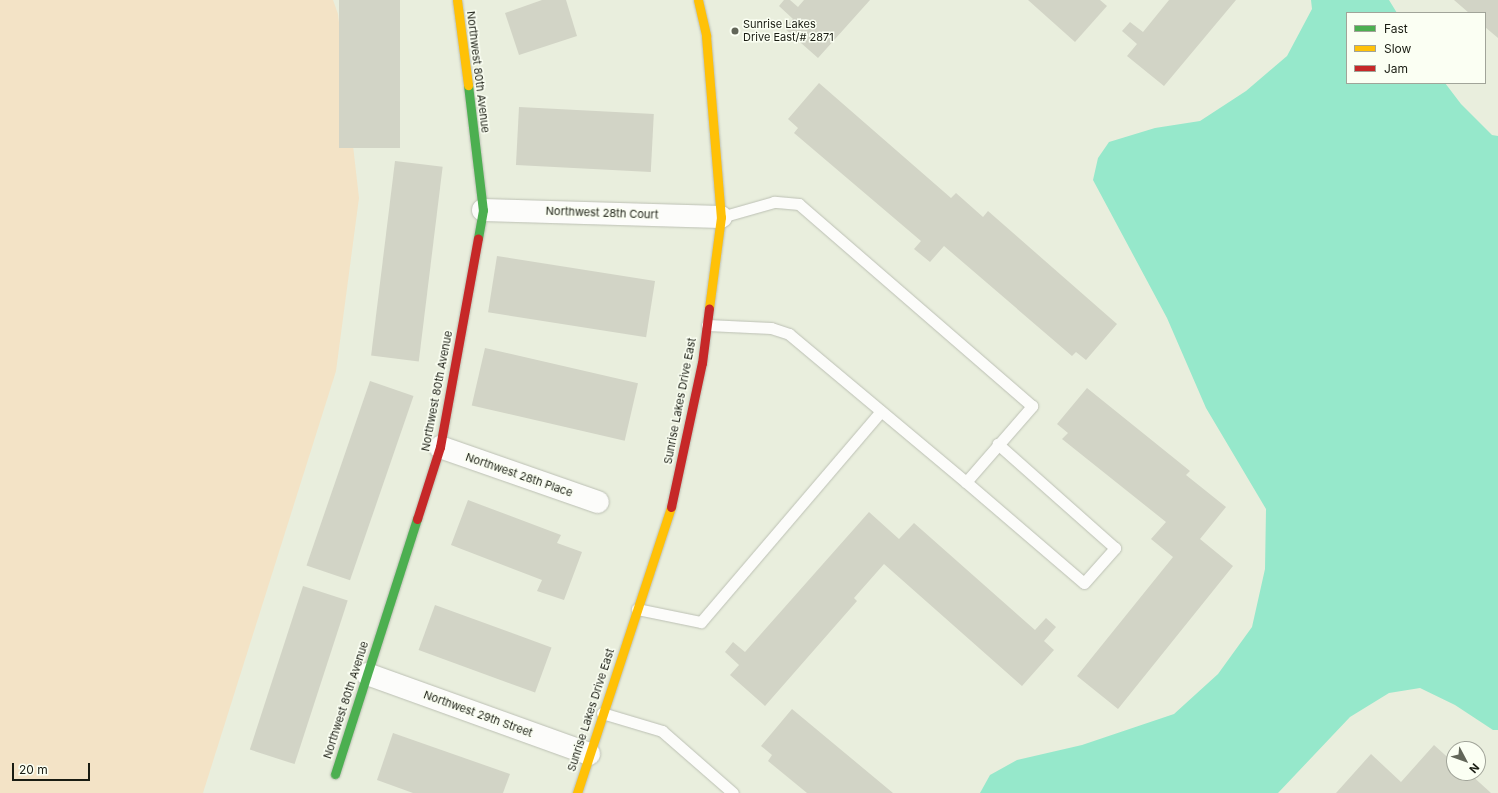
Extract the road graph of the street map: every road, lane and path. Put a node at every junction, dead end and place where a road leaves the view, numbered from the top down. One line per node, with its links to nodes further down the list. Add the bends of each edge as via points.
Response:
1 (457, 0): 3 (street, Northwest 80th Avenue)
2 (698, 0): 4 (street, Sunrise Lakes Drive East, via 706,36)
3 (484, 210): 4 (street, Northwest 28th Court); 8 (street, Northwest 80th Avenue)
4 (721, 217): 5 (street, Sunrise Lakes Drive East); 7 (lane, via 774,202 799,204 1032,406)
5 (707, 325): 6 (lane, via 771,328 789,334); 11 (street, Sunrise Lakes Drive East, via 702,362 671,508)
6 (881, 411): 9 (lane); 11 (lane, via 702,622)
7 (998, 444): 9 (lane); 9 (lane, via 1115,548 1084,584)
8 (440, 447): 10 (street, Northwest 28th Place); 12 (street, Northwest 80th Avenue)
9 (966, 482)
10 (598, 502)
11 (638, 609): 13 (street, Sunrise Lakes Drive East)
12 (367, 674): 14 (street, Northwest 29th Street); 15 (street, Northwest 80th Avenue)
13 (602, 713): 14 (street, Sunrise Lakes Drive East); 17 (lane, via 662,731)
14 (589, 754): 16 (street, Sunrise Lakes Drive East)
15 (335, 774)
16 (578, 793)
17 (733, 793)

